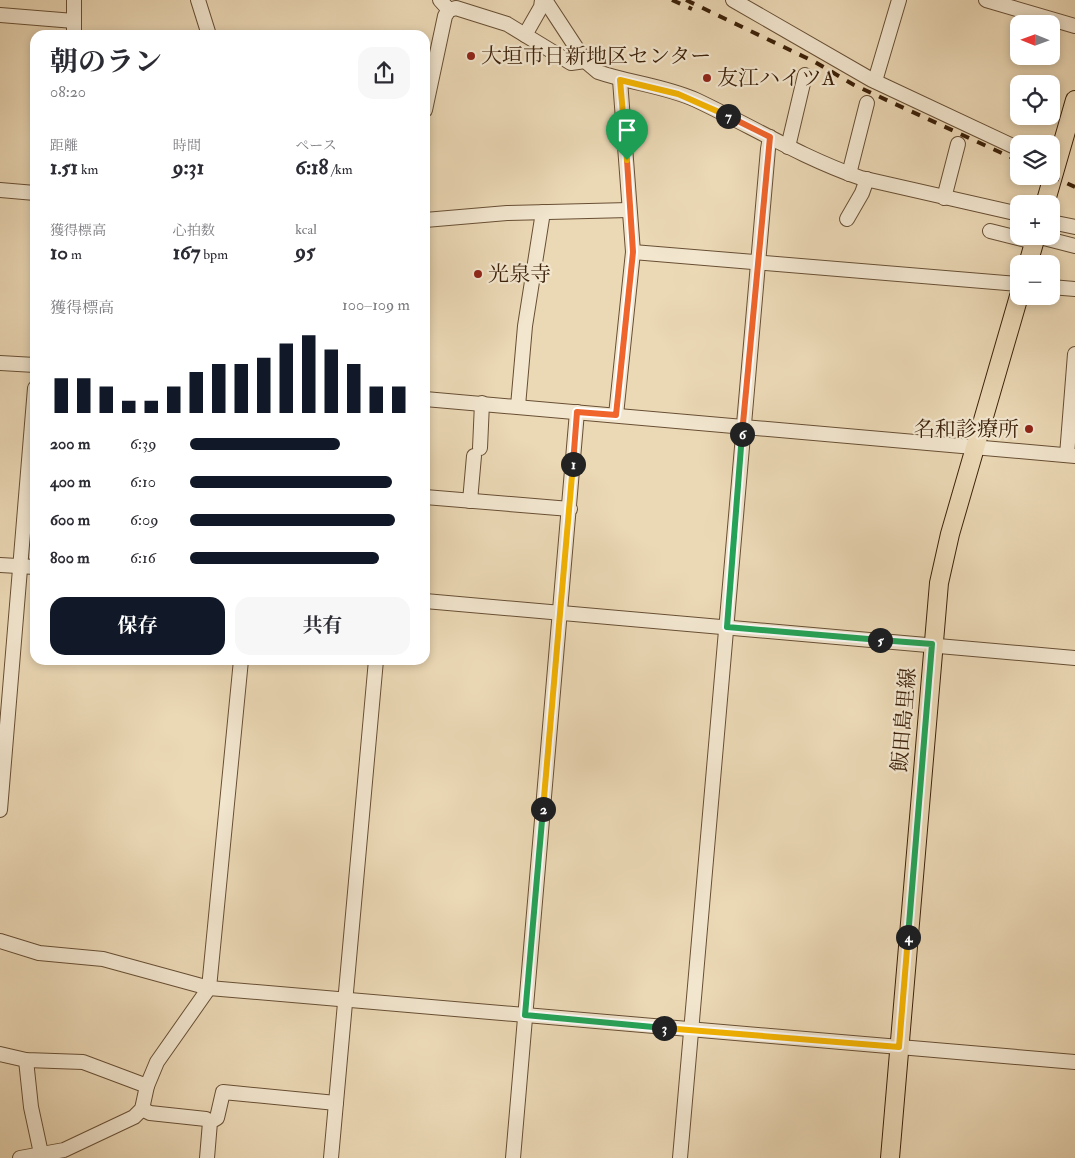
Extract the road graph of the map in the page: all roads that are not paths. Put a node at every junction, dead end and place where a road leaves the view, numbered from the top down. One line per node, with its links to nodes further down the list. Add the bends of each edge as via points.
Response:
1 (74, 0): 10 (street)
2 (198, 0): 11 (street)
3 (543, 0): 12 (street); 13 (street)
4 (733, 0): 17 (street)
5 (899, 0): 17 (street)
6 (986, 0): 9 (street)
7 (444, 3): 12 (street, via 507,24); 15 (street, via 445,16)
8 (0, 15): 10 (street)
9 (1075, 26)
10 (74, 28)
11 (207, 30)
12 (525, 36): 13 (street, via 571,63)
13 (585, 61): 16 (street, via 598,72)
14 (805, 75): 24 (street)
15 (430, 77)
16 (620, 80): 21 (street, via 678,94); 31 (street)
17 (876, 81): 23 (street)
18 (1075, 100): 20 (main road)
19 (867, 103): 26 (street)
20 (1071, 130): 25 (main road)
21 (770, 137): 24 (street); 43 (street)
22 (958, 144): 30 (street)
23 (1010, 145)
24 (788, 147): 26 (street)
25 (1060, 153)
26 (849, 174): 27 (street)
27 (867, 180): 30 (street); 34 (street)
28 (0, 190): 29 (street)
29 (30, 193)
30 (944, 198): 33 (street)
31 (629, 210): 32 (street); 42 (street)
32 (543, 212): 35 (street); 53 (street, via 525,326)
33 (1010, 212)
34 (847, 219)
35 (430, 220)
36 (1060, 224): 37 (street)
37 (1075, 227)
38 (990, 231): 39 (street)
39 (1010, 234)
40 (1060, 243): 41 (street)
41 (1075, 246)
42 (633, 252): 43 (street); 55 (street)
43 (757, 263): 44 (street); 56 (street)
44 (1010, 283)
45 (1060, 287): 46 (street)
46 (1075, 288)
47 (1016, 305): 57 (main road, 飯田島里線)
48 (1075, 354): 58 (street)
49 (0, 363): 50 (street)
50 (30, 366)
51 (430, 399): 52 (street)
52 (482, 403): 53 (street); 60 (street)
53 (518, 406): 54 (street)
54 (577, 412): 55 (street); 61 (street)
55 (616, 415): 56 (street)
56 (742, 427): 57 (street); 67 (street)
57 (976, 446): 58 (street); 68 (main road, 飯田島里線, via 942,567)
58 (1071, 455)
59 (430, 497): 60 (street)
60 (470, 501): 61 (street)
61 (570, 509): 66 (street)
62 (30, 516): 64 (street)
63 (0, 565): 64 (street)
64 (28, 567): 72 (street)
65 (430, 601): 66 (street)
66 (561, 613): 67 (street); 76 (street)
67 (727, 627): 68 (street); 77 (street)
68 (932, 644): 69 (street); 78 (main road, 飯田島里線)
69 (1075, 658)
70 (241, 665): 74 (street)
71 (376, 665): 75 (street)
72 (0, 810)
73 (0, 941): 74 (street, via 39,953 103,959)
74 (209, 988): 75 (street); 82 (street, via 157,1062)
75 (344, 999): 76 (street); 83 (street)
76 (525, 1015): 77 (street); 90 (street)
77 (691, 1030): 78 (street); 91 (street)
78 (899, 1047): 81 (street); 92 (main road, 飯田島里線)
79 (0, 1054): 80 (street)
80 (26, 1060): 82 (street, via 83,1062); 86 (street)
81 (1075, 1062)
82 (147, 1086): 84 (street)
83 (336, 1103): 85 (street, via 223,1092 217,1118); 89 (street)
84 (142, 1109): 85 (street); 86 (street, via 134,1117 64,1150)
85 (210, 1122): 88 (street)
86 (41, 1156): 87 (street)
87 (20, 1158)
88 (207, 1158)
89 (331, 1158)
90 (513, 1158)
91 (680, 1158)
92 (890, 1158)

